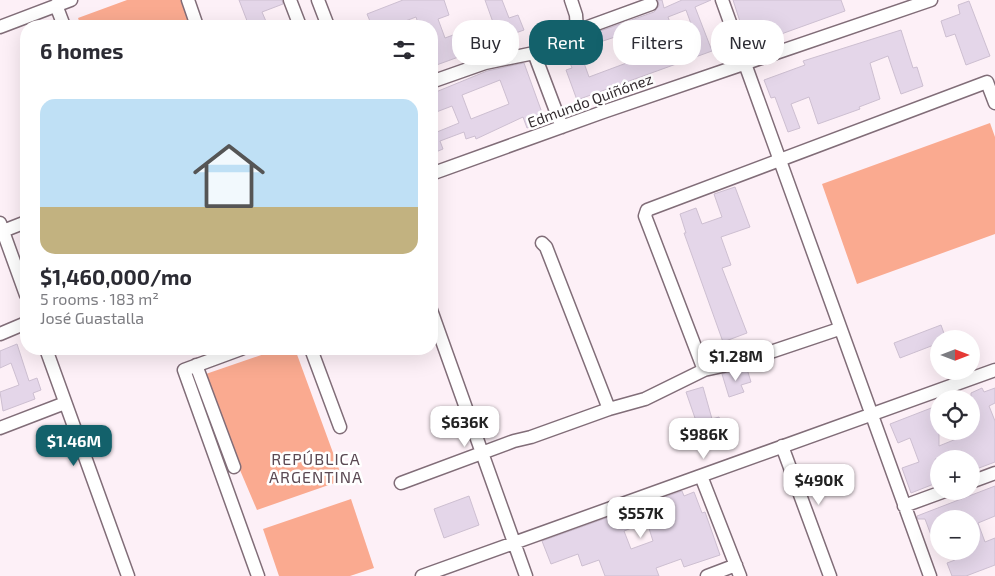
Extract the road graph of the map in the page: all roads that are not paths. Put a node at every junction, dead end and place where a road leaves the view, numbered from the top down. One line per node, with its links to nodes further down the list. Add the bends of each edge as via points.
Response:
1 (71, 0): 9 (street)
2 (188, 0): 11 (street)
3 (290, 0): 12 (street)
4 (318, 0): 13 (street)
5 (571, 0): 14 (street)
6 (722, 0): 15 (street)
7 (925, 1): 18 (street, Edmundo Quiñónez)
8 (651, 4): 16 (street)
9 (56, 6): 10 (street); 17 (street)
10 (62, 20)
11 (195, 20)
12 (298, 20)
13 (326, 20)
14 (576, 20)
15 (729, 20)
16 (603, 21)
17 (0, 27)
18 (784, 49)
19 (529, 54): 23 (street, via 485,63)
20 (539, 65): 25 (street)
21 (738, 65): 25 (street, Edmundo Quiñónez)
22 (745, 65): 26 (street)
23 (438, 80)
24 (995, 103): 26 (street, via 987,82)
25 (562, 127): 27 (street, Edmundo Quiñónez)
26 (778, 162): 33 (street); 40 (street, via 647,210 645,216)
27 (438, 171)
28 (20, 223): 29 (street)
29 (1, 227): 31 (street)
30 (542, 243): 43 (street)
31 (20, 279)
32 (20, 326): 35 (street)
33 (839, 329): 40 (street, via 741,362); 44 (street)
34 (438, 330): 48 (street)
35 (0, 334)
36 (48, 355): 42 (street)
37 (224, 355): 39 (street)
38 (313, 355): 45 (street)
39 (196, 365): 49 (street); 59 (street, via 184,370)
40 (704, 370): 43 (street, via 657,394)
41 (995, 370): 44 (street)
42 (65, 403): 46 (street); 58 (street)
43 (610, 409): 48 (street)
44 (871, 414): 47 (street); 55 (street)
45 (340, 426)
46 (0, 428)
47 (782, 446): 51 (street); 63 (street)
48 (481, 452): 53 (street); 56 (street)
49 (234, 466)
50 (995, 473): 52 (street)
51 (701, 476): 56 (street); 57 (street)
52 (980, 479)
53 (401, 483)
54 (930, 496): 55 (street)
55 (904, 506): 64 (street)
56 (514, 543): 60 (street); 61 (street)
57 (738, 570): 62 (street)
58 (128, 576)
59 (258, 576)
60 (422, 576)
61 (526, 576)
62 (707, 576)
63 (830, 576)
64 (930, 576)

